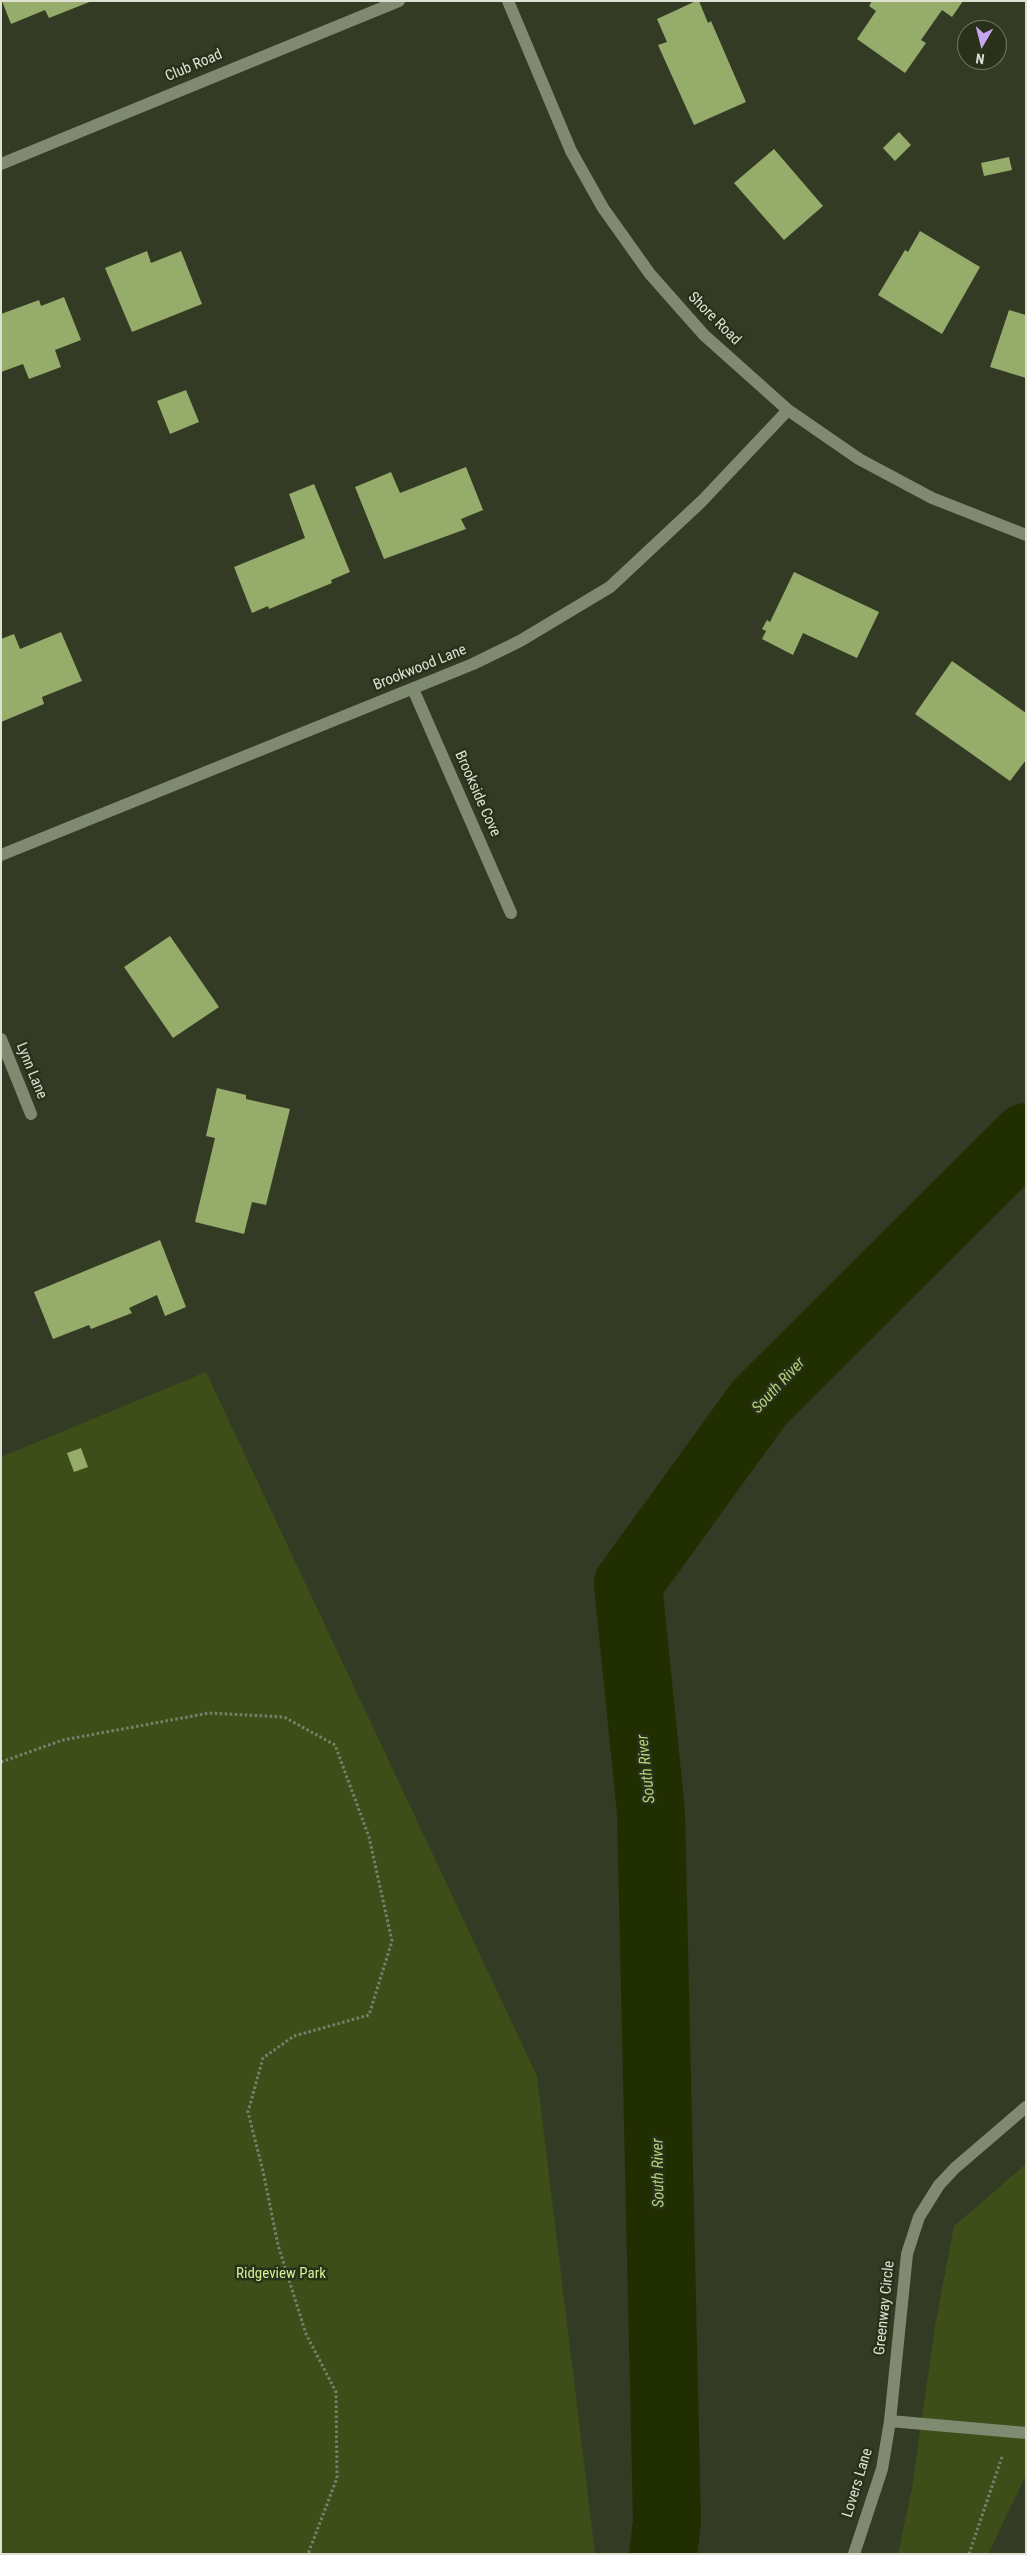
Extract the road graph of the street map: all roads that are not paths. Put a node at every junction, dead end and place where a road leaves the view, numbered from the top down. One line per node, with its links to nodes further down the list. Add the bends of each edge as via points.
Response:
1 (399, 1): 3 (street, Club Road)
2 (508, 1): 4 (street, Shore Road, via 572,151 603,208 650,274 704,335)
3 (1, 164)
4 (788, 410): 5 (street, Shore Road, via 859,459 932,498); 6 (street, Brookwood Lane, via 702,501 610,587 520,642)
5 (1026, 535)
6 (413, 689): 7 (street, Brookwood Lane); 8 (street, Brookside Cove)
7 (1, 855)
8 (511, 913)
9 (1, 1040): 10 (street, Lynn Lane)
10 (31, 1114)
11 (1026, 2107): 12 (street, Greenway Circle, via 955,2168 919,2218 907,2254)
12 (890, 2421): 13 (street); 14 (street, Lovers Lane, via 882,2469)
13 (1026, 2434)
14 (854, 2554)

